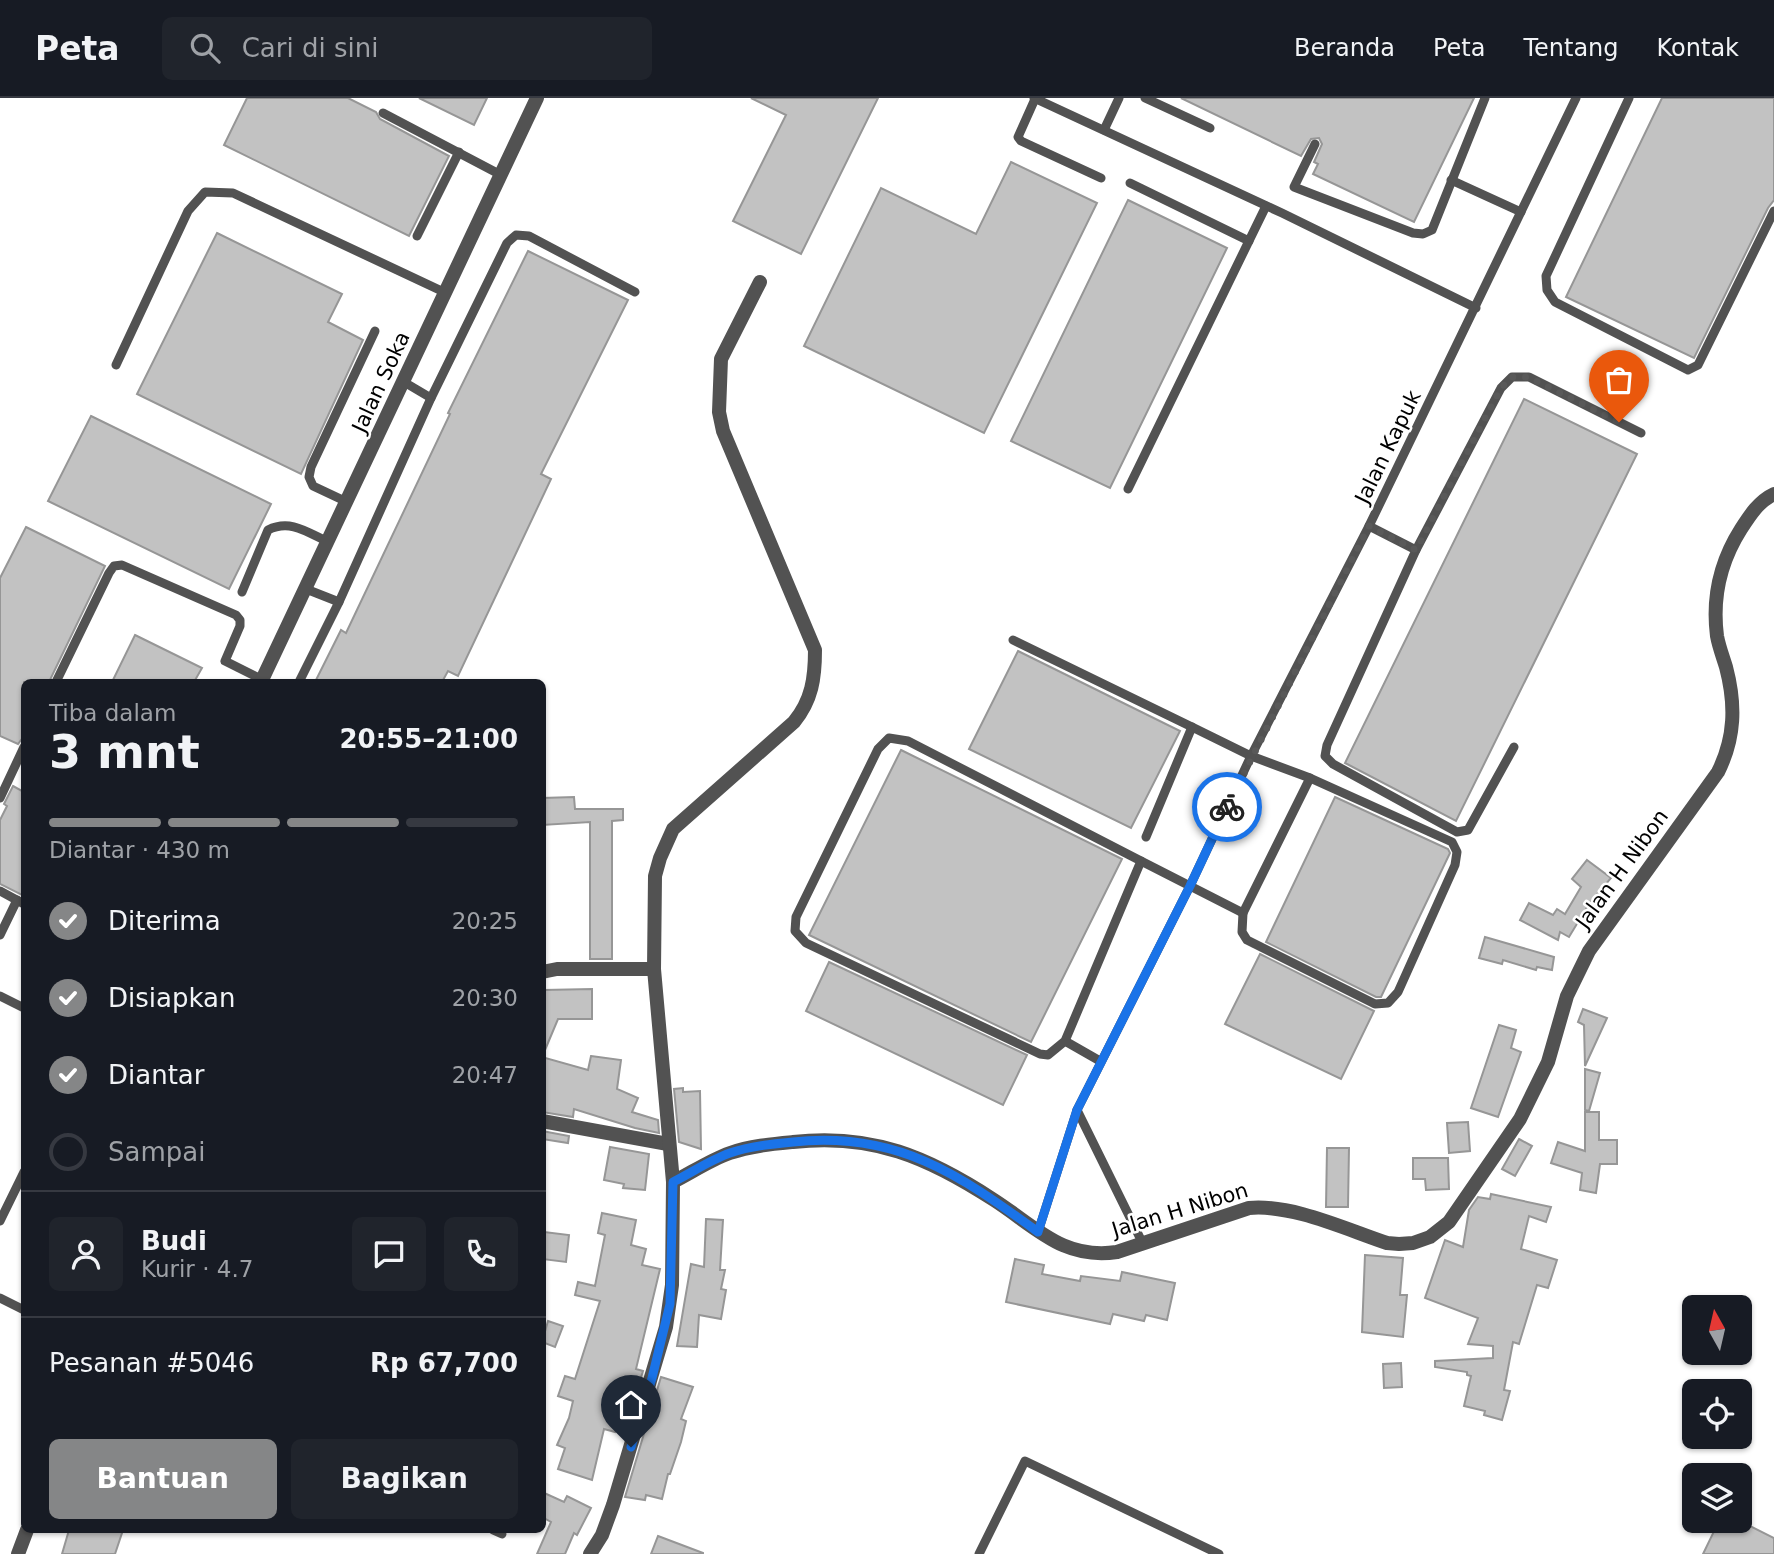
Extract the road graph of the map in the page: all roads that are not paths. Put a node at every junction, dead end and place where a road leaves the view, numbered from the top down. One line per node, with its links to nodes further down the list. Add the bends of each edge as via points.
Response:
1 (537, 98): 13 (street, Jalan Soka)
2 (1034, 98): 10 (lane); 14 (lane, via 1018,137 1021,141)
3 (1119, 98): 10 (lane)
4 (1145, 98): 9 (lane)
5 (1485, 98): 15 (lane)
6 (1576, 98): 19 (lane, Jalan Kapuk)
7 (1629, 98): 18 (lane, via 1546,276 1547,290 1555,302 1688,370 1698,365)
8 (383, 113): 12 (lane)
9 (1210, 128)
10 (1104, 130): 17 (lane)
11 (1315, 144): 15 (lane, via 1294,187 1413,233 1432,230)
12 (459, 152): 13 (lane); 20 (lane)
13 (501, 175): 24 (street, Jalan Soka)
14 (1101, 178)
15 (1451, 180): 19 (lane)
16 (1130, 183): 21 (lane)
17 (1266, 206): 21 (lane); 25 (lane)
18 (1774, 211)
19 (1521, 212): 25 (lane, Jalan Kapuk)
20 (417, 236)
21 (1249, 241): 31 (lane)
22 (760, 282): 58 (street, via 721,359 719,412 815,650 815,671 806,707 794,722 669,836 655,876)
23 (635, 292): 29 (lane, via 529,236 516,235 506,243)
24 (446, 293): 27 (lane, via 233,193 205,192 188,211); 28 (street, Jalan Soka)
25 (1476, 309): 34 (lane, Jalan Kapuk)
26 (375, 331): 33 (lane, via 309,477 313,486)
27 (116, 365)
28 (404, 382): 29 (lane); 33 (street, Jalan Soka)
29 (431, 398): 39 (lane)
30 (1641, 433): 36 (lane, via 1528,377 1512,377 1501,388)
31 (1128, 489)
32 (1774, 494): 71 (street, Jalan H Nibon, via 1750,516 1718,578 1717,637 1733,711 1728,753 1590,951 1567,996 1548,1062 1520,1119 1449,1222 1430,1237 1387,1243 1264,1206)
33 (347, 502): 35 (street, Jalan Soka)
34 (1369, 526): 36 (lane); 48 (lane, Jalan Kapuk)
35 (328, 541): 37 (street, Jalan Soka); 38 (lane, via 290,524 268,530)
36 (1416, 550): 46 (lane, via 1325,756 1457,832 1468,830)
37 (306, 589): 39 (lane); 43 (street, Jalan Soka)
38 (242, 592)
39 (339, 602): 44 (lane)
40 (1013, 640): 45 (lane)
41 (57, 679): 42 (lane, via 109,573 122,565 236,615 240,626 225,661)
42 (258, 679)
43 (263, 679)
44 (300, 679)
45 (1192, 727): 48 (lane); 51 (lane)
46 (1514, 747)
47 (21, 753): 50 (lane)
48 (1251, 756): 49 (lane); 53 (lane, Jalan Kapuk)
49 (1311, 778): 56 (lane); 56 (lane, via 1452,842 1457,852 1398,992 1388,1003 1375,1004 1247,940 1242,932)
50 (0, 797)
51 (1146, 837)
52 (1141, 861): 53 (lane); 62 (lane); 62 (lane, via 908,741 889,738 878,749 796,917 795,931 806,943 1040,1054 1048,1055)
53 (1190, 886): 56 (lane); 63 (lane, Jalan Kapuk)
54 (0, 891): 55 (lane)
55 (21, 902): 57 (lane)
56 (1243, 913)
57 (0, 935)
58 (654, 969): 59 (street); 66 (street)
59 (546, 971)
60 (0, 996): 61 (lane)
61 (21, 1006)
62 (1065, 1041): 63 (lane)
63 (1100, 1061): 64 (lane, Jalan Kapuk)
64 (1077, 1110): 70 (lane, Jalan Kapuk); 71 (lane)
65 (546, 1122): 66 (street)
66 (668, 1144): 68 (street)
67 (21, 1178): 69 (lane)
68 (673, 1182): 70 (street, Jalan H Nibon, via 728,1154 753,1147 816,1139 856,1140 894,1149 942,1169); 76 (street, via 666,1327 613,1505)
69 (0, 1221)
70 (1038, 1232): 71 (street, Jalan H Nibon, via 1070,1250 1100,1255)
71 (1143, 1244)
72 (0, 1298): 73 (lane)
73 (21, 1308)
74 (26, 1533): 75 (street)
75 (18, 1554)
76 (590, 1554)
77 (979, 1554): 78 (lane, via 1025,1461)
78 (1219, 1554)

